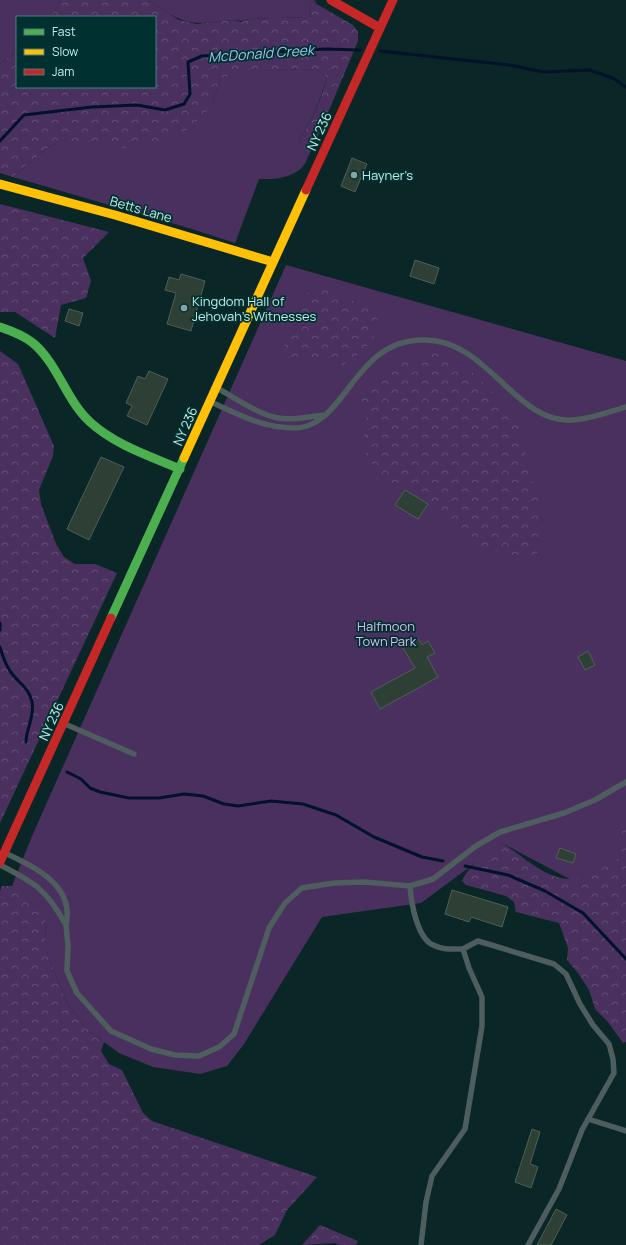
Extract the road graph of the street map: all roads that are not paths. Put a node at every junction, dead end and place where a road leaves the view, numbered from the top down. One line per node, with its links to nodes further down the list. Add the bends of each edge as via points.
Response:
1 (331, 0): 3 (main road)
2 (393, 0): 3 (main road, NY 236 / NY 236)
3 (380, 28): 5 (main road, NY 236 / NY 236)
4 (0, 184): 5 (main road, Betts Lane)
5 (274, 262): 7 (main road, NY 236 / NY 236)
6 (0, 327): 11 (main road, via 30,339 43,351 75,404 90,422 105,433)
7 (217, 388): 8 (main road, NY 236 / NY 236); 10 (lane, via 278,418)
8 (211, 402): 10 (lane, via 255,422 278,427 296,428); 11 (main road, NY 236 / NY 236)
9 (626, 407): 10 (lane, via 572,420 551,417 532,408 463,350 446,343 426,340 392,346 378,354)
10 (325, 416)
11 (180, 470): 12 (main road, NY 236 / NY 236)
12 (64, 724): 13 (lane); 15 (main road, NY 236 / NY 236)
13 (134, 754)
14 (626, 782): 17 (lane, via 595,800 564,813 500,832 476,846 433,879)
15 (4, 852): 16 (main road, NY 236 / NY 236); 18 (lane, via 42,871 54,884 63,895 68,908)
16 (0, 864): 18 (lane, via 35,884 47,896)
17 (410, 886): 18 (lane, via 364,882 302,888 285,903 269,928 234,1034 219,1047 199,1056 175,1055 151,1049 111,1031 77,992 67,971); 19 (lane, via 411,901 421,932 431,944 445,949)
18 (66, 925)
19 (463, 949): 20 (lane, via 478,941 554,964 566,974 592,1025 609,1044 614,1059 614,1073); 22 (lane, via 482,997 482,1026 465,1129 432,1176)
20 (588, 1119): 21 (lane); 23 (lane, via 559,1189)
21 (626, 1131)
22 (421, 1245)
23 (528, 1245)

